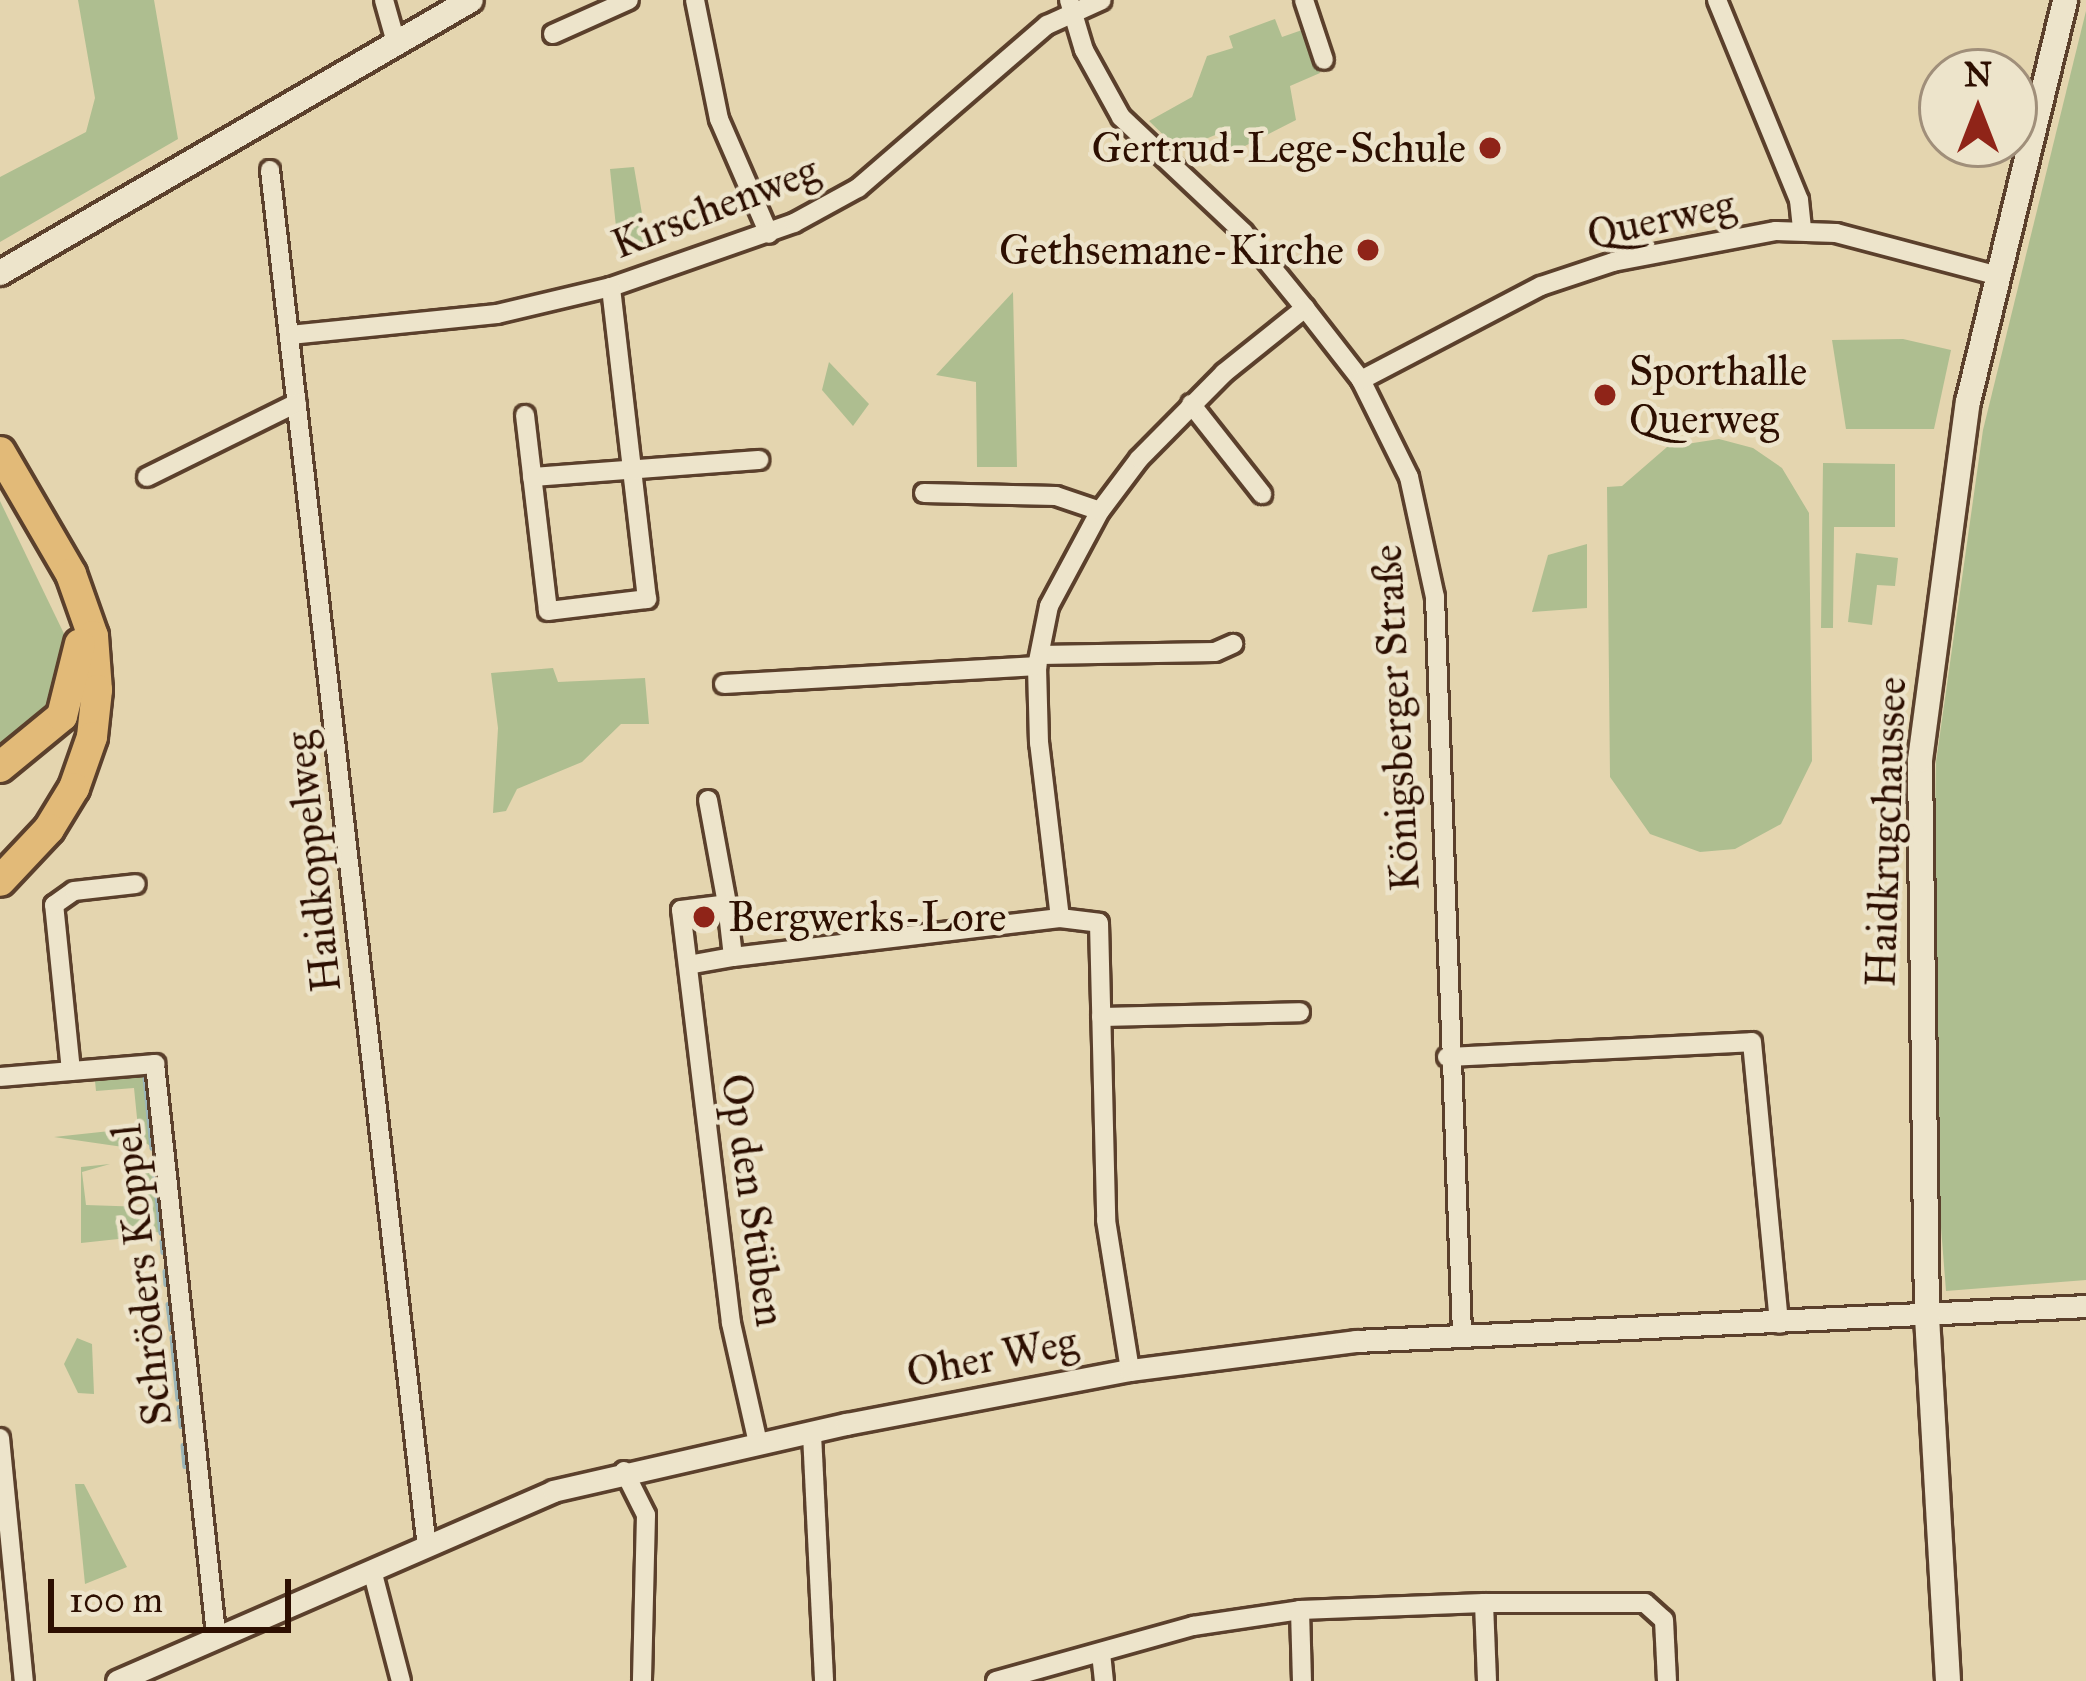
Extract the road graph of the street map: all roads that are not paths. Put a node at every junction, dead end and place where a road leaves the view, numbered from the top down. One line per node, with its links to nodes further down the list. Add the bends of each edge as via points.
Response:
1 (384, 0): 11 (street)
2 (471, 0): 11 (main road)
3 (629, 0): 10 (street)
4 (695, 0): 15 (street, via 718,118)
5 (1102, 0): 9 (street, Kirschenweg)
6 (1304, 0): 12 (street)
7 (1717, 0): 14 (street, via 1799,200)
8 (2066, 0): 17 (main road, Haidkrugchaussee)
9 (1070, 6): 15 (street, Kirschenweg, via 858,188); 19 (street, Königsberger Straße, via 1120,117 1243,232)
10 (553, 34)
11 (395, 39): 16 (main road)
12 (1324, 60)
13 (270, 170): 20 (street, Haidkoppelweg)
14 (1802, 229): 17 (street, Querweg); 21 (street, Querweg, via 1613,262 1541,286)
15 (769, 234): 18 (street, Kirschenweg)
16 (0, 274)
17 (1995, 275): 51 (main road, Haidkrugchaussee, via 1952,493 1920,760)
18 (611, 287): 20 (street, Kirschenweg, via 497,314); 27 (street)
19 (1305, 308): 21 (street, Königsberger Straße); 23 (street)
20 (290, 335): 22 (street, Haidkoppelweg)
21 (1361, 380): 47 (street, Königsberger Straße, via 1409,477 1435,597)
22 (297, 403): 29 (street); 59 (street, Haidkoppelweg)
23 (1191, 404): 32 (street); 33 (street)
24 (525, 415): 30 (street)
25 (0, 452): 39 (highway, via 76,586 93,636 97,690 74,788 49,830)
26 (759, 460): 27 (street)
27 (629, 464): 30 (street); 30 (street, via 646,598 548,611)
28 (0, 472): 37 (highway, via 71,597 80,656 62,716)
29 (147, 477)
30 (532, 477)
31 (924, 493): 33 (street, via 1056,496)
32 (1262, 494)
33 (1100, 511): 35 (street, via 1049,606)
34 (1233, 644): 35 (street, via 1215,652)
35 (1038, 661): 36 (street); 42 (street)
36 (724, 684)
37 (0, 767)
38 (708, 800): 41 (street)
39 (0, 881)
40 (136, 884): 48 (street, via 74,891 54,905)
41 (727, 904): 43 (street); 44 (street, Op den Stüben, via 681,910)
42 (1060, 918): 43 (street); 46 (street, via 1099,922)
43 (733, 957): 44 (street)
44 (688, 965): 57 (street, Op den Stüben, via 731,1324)
45 (1300, 1012): 46 (street)
46 (1101, 1017): 54 (street, via 1106,1220)
47 (1447, 1057): 52 (street, via 1752,1042); 53 (street, Königsberger Straße)
48 (71, 1071): 49 (street, Schröders Koppel); 63 (street, Schröders Koppel, via 155,1064)
49 (0, 1077)
50 (2086, 1306): 51 (street, Oher Weg)
51 (1927, 1317): 52 (street, Oher Weg); 75 (main road, Haidkrugchaussee)
52 (1779, 1324): 53 (street, Oher Weg)
53 (1462, 1335): 54 (street, Oher Weg)
54 (1130, 1370): 55 (street, Oher Weg)
55 (812, 1433): 57 (street, Oher Weg); 69 (street)
56 (0, 1438): 65 (street)
57 (758, 1443): 58 (street, Oher Weg)
58 (624, 1471): 59 (street, Oher Weg, via 526,1501); 68 (street, via 646,1515)
59 (427, 1547): 60 (street, Oher Weg)
60 (372, 1570): 63 (street, Oher Weg); 67 (street)
61 (1484, 1603): 62 (street); 73 (street); 74 (street, via 1646,1604 1664,1621)
62 (1300, 1610): 64 (street, via 1193,1626); 72 (street)
63 (216, 1634): 66 (street, Oher Weg)
64 (1101, 1653): 70 (street); 71 (street)
65 (24, 1681)
66 (117, 1681)
67 (400, 1681)
68 (642, 1681)
69 (824, 1681)
70 (996, 1681)
71 (1104, 1681)
72 (1302, 1681)
73 (1486, 1681)
74 (1667, 1681)
75 (1948, 1681)

